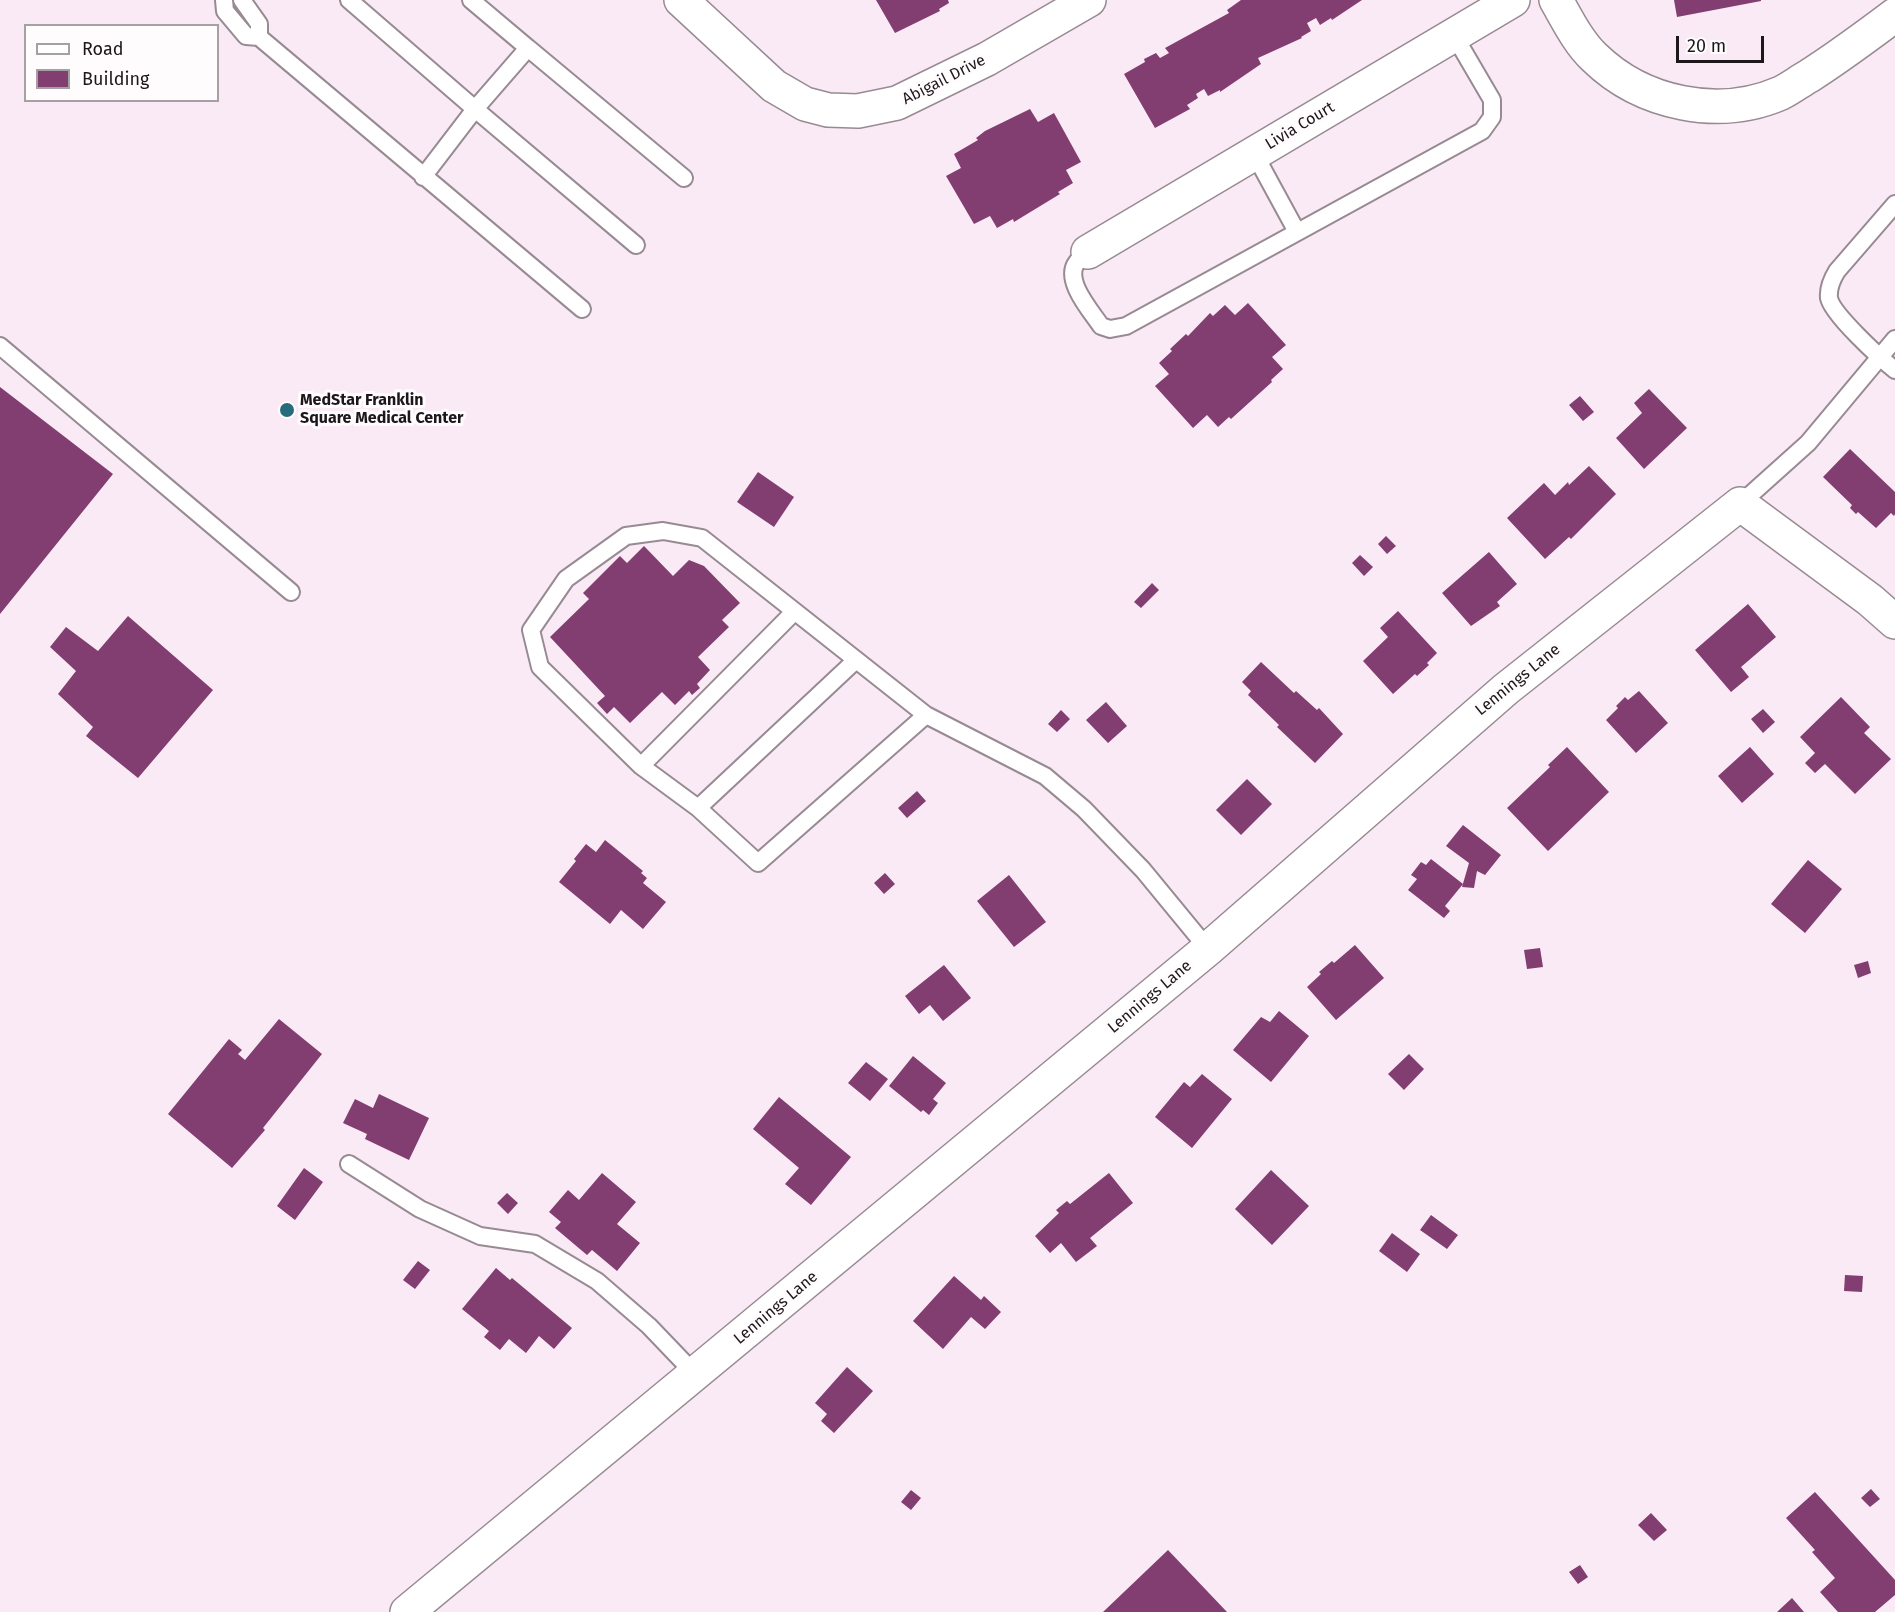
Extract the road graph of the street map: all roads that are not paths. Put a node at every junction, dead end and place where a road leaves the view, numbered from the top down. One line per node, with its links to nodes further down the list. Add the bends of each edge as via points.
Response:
1 (224, 0): 11 (lane, via 225,10 246,36)
2 (242, 0): 11 (lane, via 259,24)
3 (349, 0): 13 (lane)
4 (471, 0): 12 (lane)
5 (681, 0): 6 (street, Abigail Drive, via 774,86 805,104 858,111 897,103 987,59)
6 (1089, 0)
7 (1513, 0): 10 (street, Livia Court)
8 (1556, 0): 9 (street, via 1593,56 1611,72 1635,88 1666,100 1697,105 1743,104 1782,93)
9 (1895, 15)
10 (1454, 35): 14 (street, Livia Court); 18 (lane, via 1492,100 1492,117 1482,131)
11 (259, 37): 15 (lane)
12 (528, 48): 13 (lane); 16 (lane)
13 (475, 109): 15 (lane); 19 (lane)
14 (1254, 153): 18 (lane); 20 (street, Livia Court)
15 (423, 177): 21 (lane)
16 (684, 178)
17 (1895, 204): 24 (lane, via 1830,283 1829,299)
18 (1297, 232): 20 (lane, via 1126,326 1110,329 1101,326 1075,288 1075,263)
19 (636, 245)
20 (1088, 252)
21 (582, 309)
22 (1895, 339): 24 (lane)
23 (0, 345): 27 (lane)
24 (1880, 357): 25 (lane); 26 (lane, via 1808,443)
25 (1895, 370)
26 (1740, 504): 29 (street); 34 (street, Lennings Lane, via 1506,689)
27 (291, 592)
28 (794, 612): 30 (lane); 32 (lane); 32 (lane, via 702,538 663,531 626,536 566,579 531,630 540,667)
29 (1895, 622)
30 (856, 660): 31 (lane); 33 (lane)
31 (926, 715): 33 (lane, via 758,863); 34 (lane, via 1045,776 1084,809 1143,870)
32 (641, 766): 33 (lane)
33 (698, 808)
34 (1208, 950): 36 (street, Lennings Lane)
35 (349, 1164): 36 (lane, via 420,1209 480,1236 535,1245 597,1281 649,1326)
36 (695, 1374): 37 (street, Lennings Lane)
37 (407, 1612)

